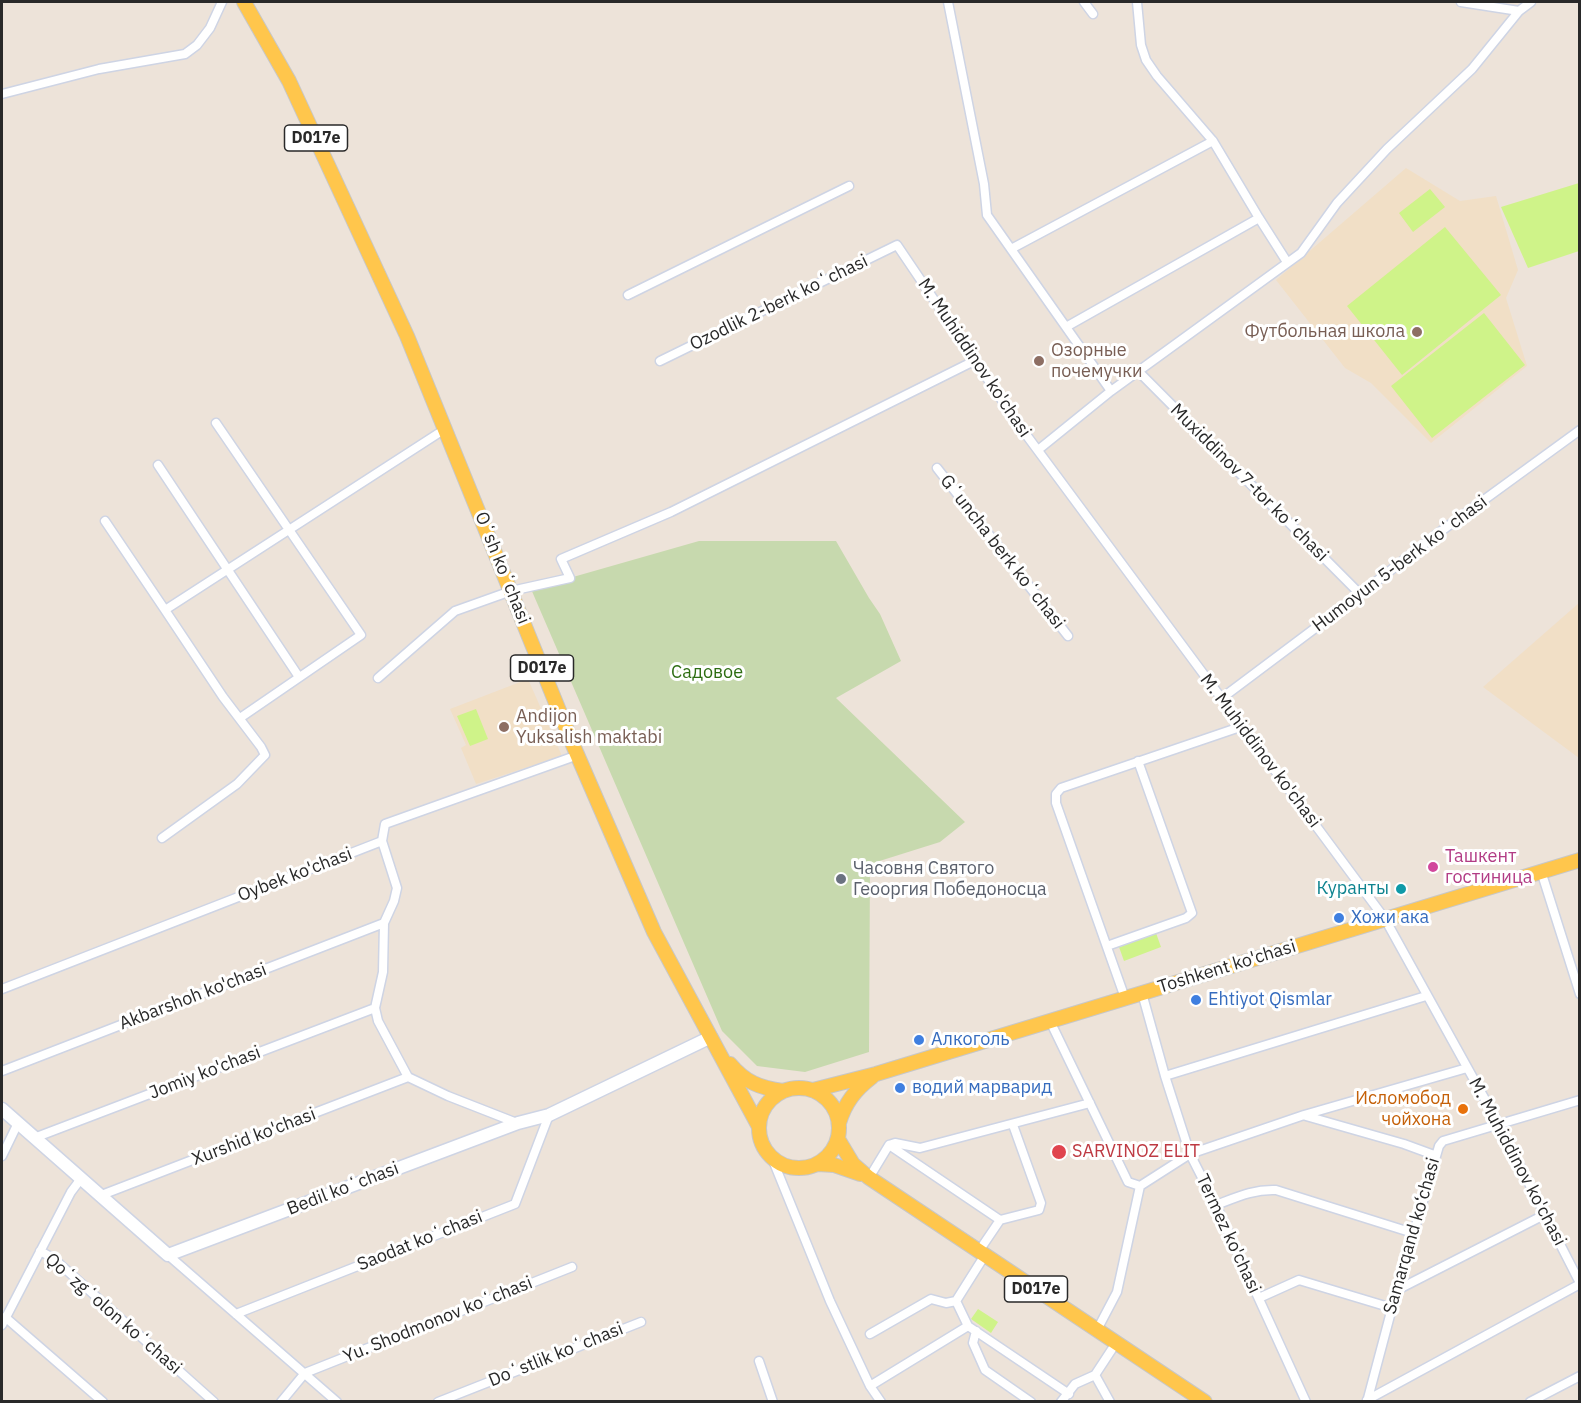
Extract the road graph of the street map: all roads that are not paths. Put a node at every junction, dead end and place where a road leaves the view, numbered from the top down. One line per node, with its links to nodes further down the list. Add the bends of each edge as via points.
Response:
1 (222, 2): 10 (street, via 210,28 185,54 99,69)
2 (244, 2): 24 (main road, Oʻsh koʻchasi / D017e, via 289,81 408,336)
3 (948, 2): 15 (street, via 987,215)
4 (1084, 2): 9 (street)
5 (1461, 2): 8 (street)
6 (1531, 2): 8 (street)
7 (1137, 3): 11 (street, via 1146,60)
8 (1519, 11): 16 (street, via 1472,69 1387,149 1336,203 1301,253)
9 (1093, 14)
10 (2, 94)
11 (1213, 141): 13 (street); 15 (street)
12 (849, 186): 17 (street)
13 (1259, 218): 16 (street); 18 (street)
14 (897, 245): 19 (street, Ozodlik 2-berk koʻchasi); 20 (street, M. Muhiddinov ko'chasi)
15 (1011, 249): 18 (street)
16 (1287, 262): 21 (street)
17 (628, 295)
18 (1066, 327): 22 (street)
19 (660, 361)
20 (974, 361): 26 (street, M. Muhiddinov ko'chasi); 32 (street, via 682,507 561,559 570,578)
21 (1139, 372): 22 (street); 33 (street, Muxiddinov 7-tor koʻchasi)
22 (1110, 391): 26 (street)
23 (216, 423): 30 (street)
24 (445, 429): 30 (street); 32 (main road, Oʻsh koʻchasi / D017e)
25 (1580, 430): 33 (street, Humoyun 5-berk koʻchasi)
26 (1038, 450): 38 (street, M. Muhiddinov ko'chasi)
27 (158, 465): 31 (street)
28 (937, 468): 35 (street, Gʻuncha berk koʻchasi)
29 (105, 521): 34 (street)
30 (289, 529): 31 (street); 36 (street, via 361,635)
31 (226, 570): 34 (street); 36 (street)
32 (511, 591): 37 (street, via 455,611); 41 (main road, Oʻsh koʻchasi / D017e)
33 (1360, 594): 38 (street, Humoyun 5-berk koʻchasi)
34 (165, 610): 39 (street)
35 (1068, 636)
36 (299, 677): 39 (street)
37 (378, 678)
38 (1222, 698): 40 (street, M. Muhiddinov ko'chasi)
39 (240, 718): 43 (street, via 264,752 263,758 237,784)
40 (1243, 726): 42 (street); 47 (street, M. Muhiddinov ko'chasi)
41 (578, 755): 44 (street, via 385,824); 57 (main road, Oʻsh koʻchasi / D017e, via 654,932)
42 (1138, 761): 49 (street, via 1061,788 1055,797); 49 (street, via 1192,913)
43 (162, 838)
44 (382, 841): 48 (street, via 397,888); 50 (street, Oybek ko'chasi)
45 (1580, 860): 46 (main road, Toshkent ko'chasi)
46 (1541, 871): 47 (main road, Toshkent ko'chasi); 52 (street)
47 (1385, 919): 51 (main road, Toshkent ko'chasi); 53 (street, M. Muhiddinov ko'chasi)
48 (384, 923): 55 (street, via 383,972); 60 (street, Akbarshoh ko'chasi)
49 (1107, 946): 54 (street)
50 (2, 989)
51 (1142, 993): 54 (main road, Toshkent ko'chasi); 63 (street, Termez ko'chasi)
52 (1580, 994)
53 (1426, 996): 59 (street, M. Muhiddinov ko'chasi); 63 (street)
54 (1125, 998): 56 (main road, Toshkent ko'chasi)
55 (375, 1008): 62 (street); 77 (street, Jomiy ko'chasi)
56 (1050, 1021): 61 (main road, Toshkent ko'chasi); 67 (street)
57 (711, 1037): 58 (main road, Oʻsh koʻchasi / D017e); 69 (street, Bedil koʻchasi)
58 (718, 1051): 65 (main road, D017e, via 738,1074 753,1084); 75 (main road, D017e)
59 (1467, 1068): 70 (street); 73 (street, M. Muhiddinov ko'chasi)
60 (2, 1071)
61 (876, 1074): 64 (main road, Toshkent ko'chasi); 72 (main road, via 850,1098)
62 (408, 1077): 74 (street); 88 (street, Xurshid ko'chasi)
63 (1165, 1077): 80 (street, Termez ko'chasi)
64 (813, 1090): 65 (main road, D017e); 72 (main road, via 830,1103)
65 (783, 1091): 75 (main road, via 766,1104)
66 (1579, 1100): 73 (street, Samarqand ko‘chasi)
67 (1090, 1103): 76 (street); 87 (street, via 1128,1182)
68 (2, 1109): 71 (street)
69 (549, 1115): 74 (street, Bedil koʻchasi); 102 (street, Saodat koʻchasi, via 514,1204)
70 (1304, 1115): 80 (street); 82 (street)
71 (18, 1123): 77 (street); 81 (street)
72 (839, 1123): 78 (main road)
73 (1498, 1123): 82 (street, Samarqand ko‘chasi, via 1443,1141); 90 (street, M. Muhiddinov ko'chasi)
74 (518, 1124): 95 (street, Bedil koʻchasi)
75 (758, 1125): 83 (main road, D017e, via 764,1149)
76 (1013, 1125): 79 (street, via 920,1148); 91 (street, via 1041,1203 1039,1210)
77 (34, 1138): 86 (street)
78 (838, 1139): 84 (main road); 85 (main road, D017e, via 853,1164)
79 (889, 1145): 85 (street); 91 (street)
80 (1190, 1154): 87 (street); 89 (street, Termez ko'chasi)
81 (2, 1155)
82 (1434, 1155): 92 (street, Samarqand ko‘chasi)
83 (772, 1158): 84 (main road, D017e, via 794,1168); 113 (street)
84 (818, 1164): 85 (main road, D017e, via 846,1168)
85 (868, 1177): 94 (main road, D017e)
86 (81, 1180): 88 (street); 93 (street)
87 (1140, 1186): 106 (street, via 1117,1292)
88 (99, 1196): 95 (street)
89 (1216, 1205): 92 (street, via 1261,1189 1276,1190); 99 (street, Termez ko'chasi)
90 (1544, 1215): 97 (street, M. Muhiddinov ko'chasi); 98 (street)
91 (1000, 1220): 94 (street)
92 (1413, 1233): 98 (street, Samarqand ko‘chasi)
93 (40, 1251): 103 (street); 116 (street, Qoʻzgʻolon koʻchasi, via 53,1258)
94 (982, 1253): 100 (street); 106 (main road, D017e)
95 (168, 1255): 102 (street)
96 (572, 1267): 110 (street, Yu. Shodmonov koʻchasi)
97 (1580, 1283): 127 (street)
98 (1398, 1290): 101 (street, Samarqand ko‘chasi)
99 (1259, 1298): 101 (street, via 1299,1280); 126 (street, Termez ko'chasi)
100 (956, 1301): 105 (street); 107 (street, via 931,1299)
101 (1392, 1308): 127 (street, Samarqand ko‘chasi)
102 (236, 1314): 110 (street)
103 (3, 1321): 115 (street)
104 (641, 1323): 119 (street, Doʻstlik koʻchasi)
105 (972, 1328): 113 (street); 114 (street); 122 (street, via 973,1343 985,1370)
106 (1097, 1330): 108 (main road, D017e)
107 (870, 1334)
108 (1116, 1342): 111 (street); 125 (main road, D017e)
109 (759, 1361): 120 (street)
110 (305, 1373): 117 (street); 118 (street)
111 (1095, 1374): 114 (street, via 1075,1384); 124 (street)
112 (1580, 1376): 128 (street)
113 (870, 1386): 121 (street)
114 (1069, 1394): 123 (street)
115 (103, 1401)
116 (214, 1401)
117 (281, 1401)
118 (337, 1401)
119 (438, 1401)
120 (773, 1401)
121 (881, 1401)
122 (1031, 1401)
123 (1061, 1401)
124 (1110, 1401)
125 (1205, 1401)
126 (1306, 1401)
127 (1367, 1401)
128 (1530, 1401)

